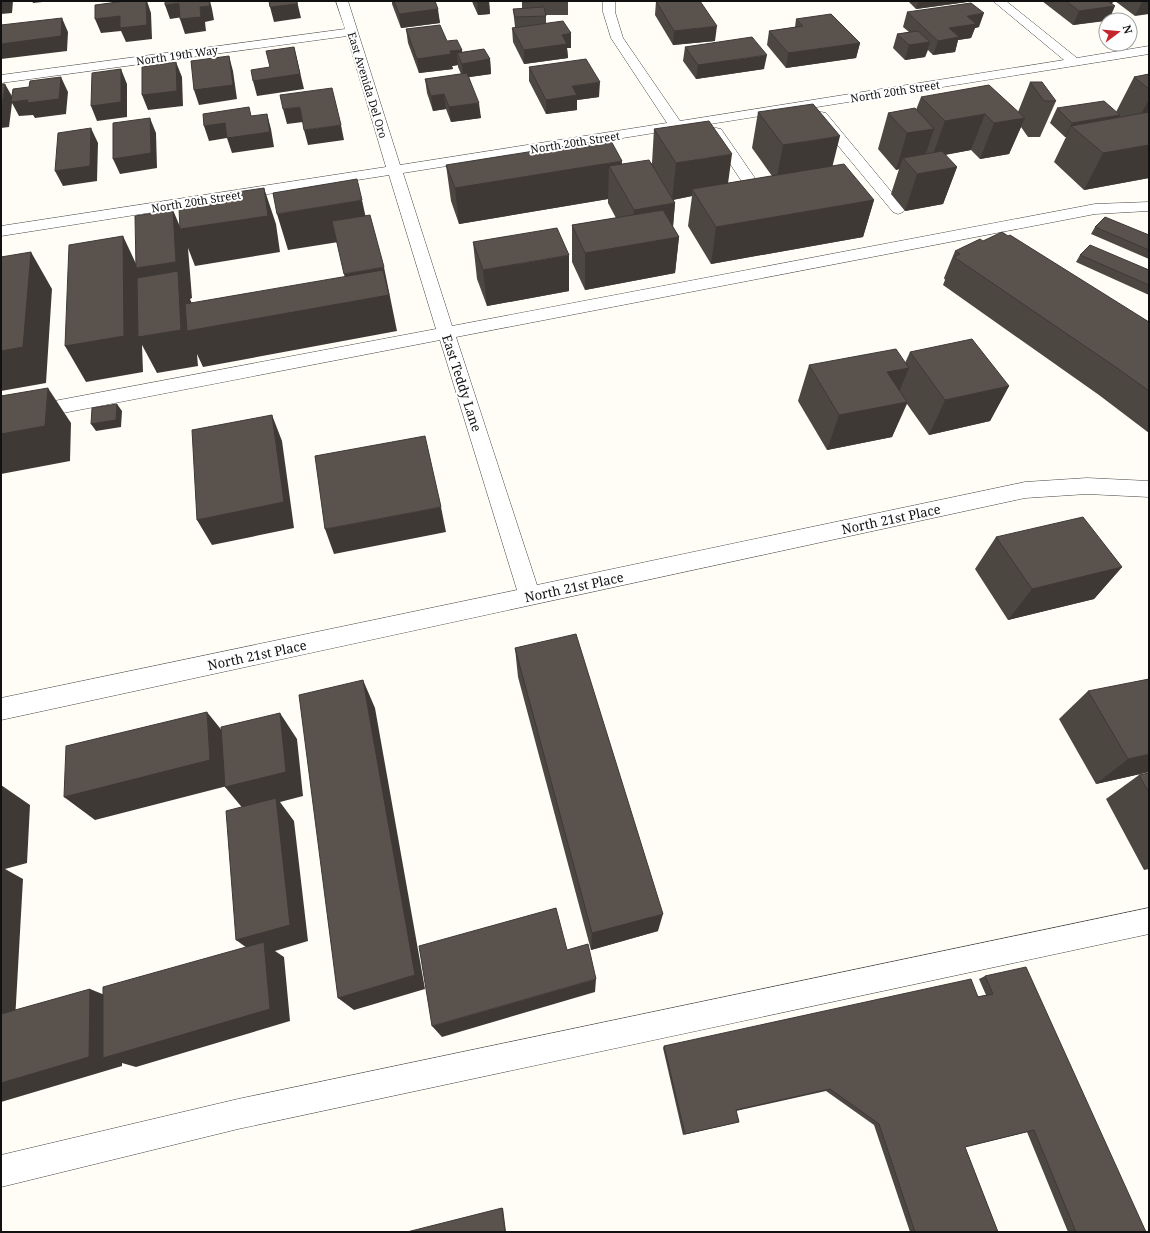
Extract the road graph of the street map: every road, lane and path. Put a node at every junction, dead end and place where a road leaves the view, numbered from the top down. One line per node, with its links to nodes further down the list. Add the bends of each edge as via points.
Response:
1 (342, 1): 4 (street, East Avenida Del Oro)
2 (609, 1): 10 (street, via 609,12 617,38)
3 (999, 1): 6 (street)
4 (352, 32): 7 (street, North 19th Way); 11 (street, East Avenida Del Oro)
5 (1149, 50): 6 (street, North 20th Street)
6 (1074, 62): 8 (street, North 20th Street)
7 (1, 79)
8 (811, 104): 9 (street, North 20th Street); 13 (street)
9 (708, 121): 10 (street, North 20th Street); 12 (street)
10 (676, 126): 11 (street, North 20th Street)
11 (394, 169): 15 (street, North 20th Street); 16 (street, East Teddy Lane)
12 (762, 200)
13 (898, 209)
14 (1149, 209): 16 (street, via 1094,209)
15 (1, 231)
16 (445, 332): 17 (street); 19 (street, East Teddy Lane)
17 (1, 418)
18 (1149, 489): 19 (street, North 21st Place, via 1087,486 1025,490)
19 (530, 597): 20 (street, North 21st Place)
20 (1, 709)
21 (1149, 921): 22 (street, via 238,1114)
22 (1, 1170)

